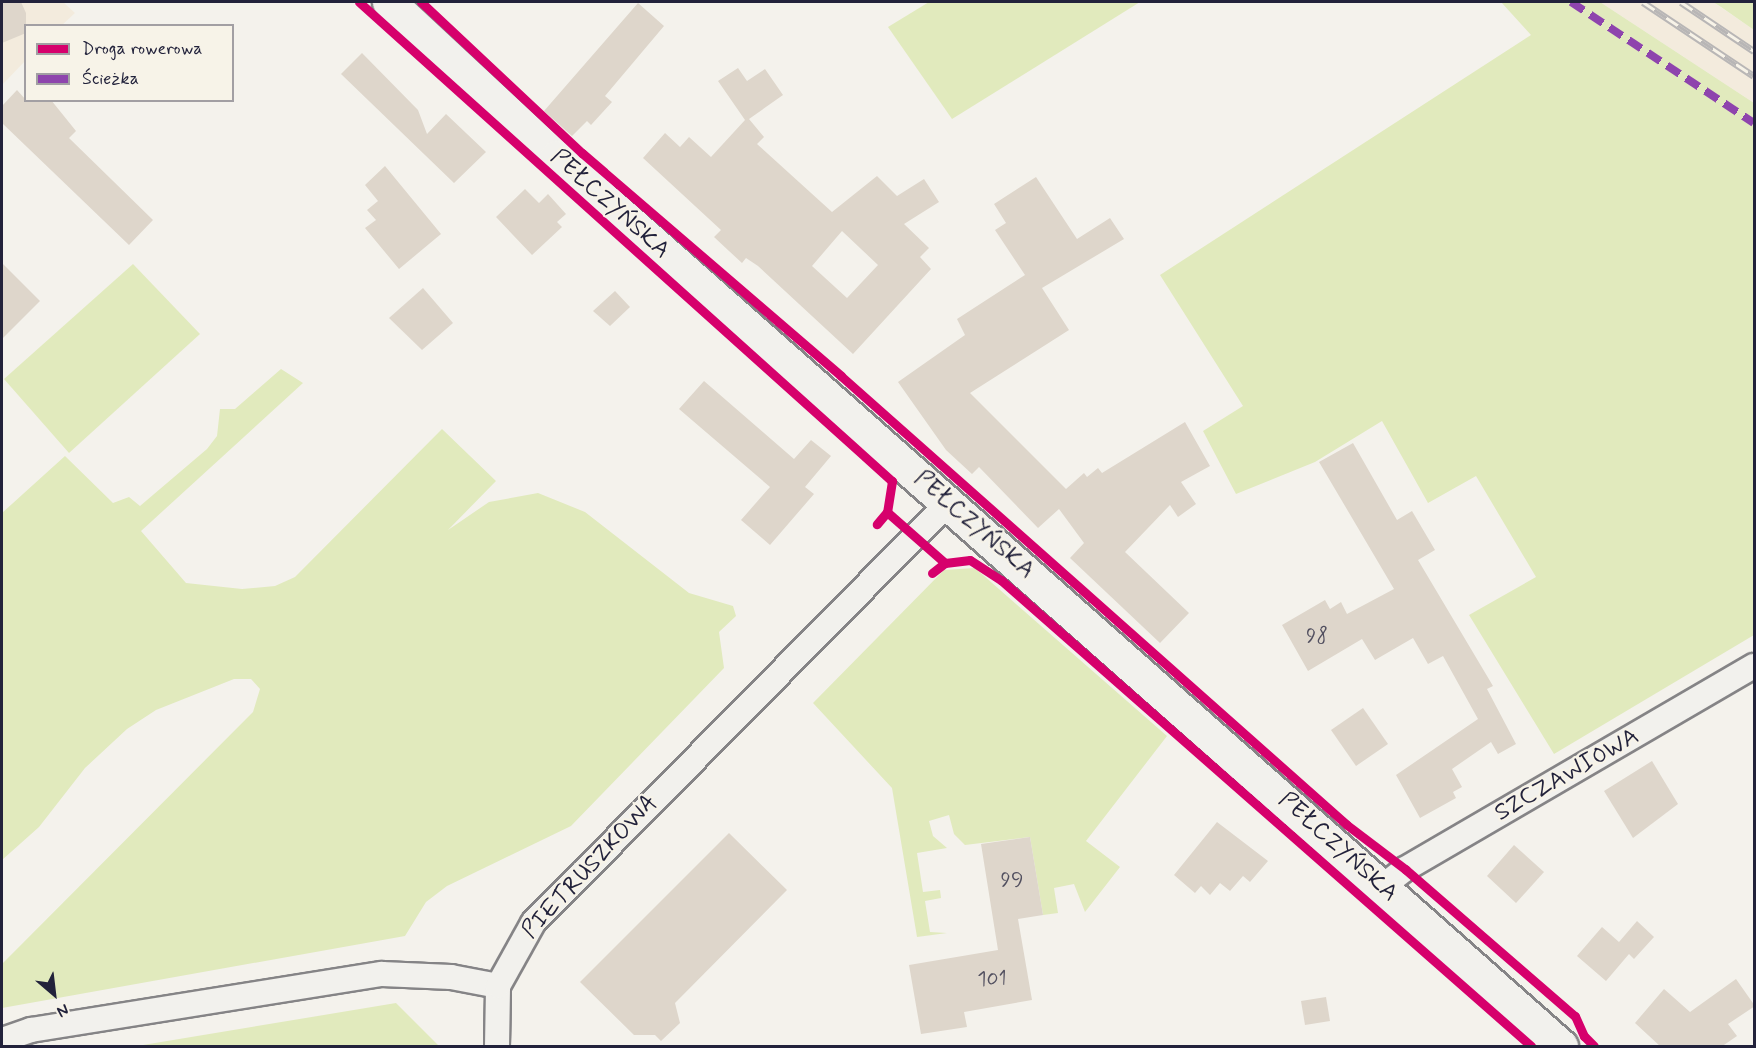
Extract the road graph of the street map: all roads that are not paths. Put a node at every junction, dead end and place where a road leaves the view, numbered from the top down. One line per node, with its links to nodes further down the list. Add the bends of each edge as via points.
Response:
1 (389, 2): 2 (main road, PEŁCZYŃSKA, via 565,164)
2 (949, 502): 4 (main road, PEŁCZYŃSKA); 5 (street, PIETRUSZKOWA, via 563,889 515,951)
3 (1755, 666): 4 (street, SZCZAWIOWA, via 1405,869)
4 (1382, 887): 8 (main road, PEŁCZYŃSKA)
5 (498, 987): 6 (street, via 451,977 381,974 31,1030); 7 (street)
6 (2, 1040)
7 (497, 1047)
8 (1561, 1047)

